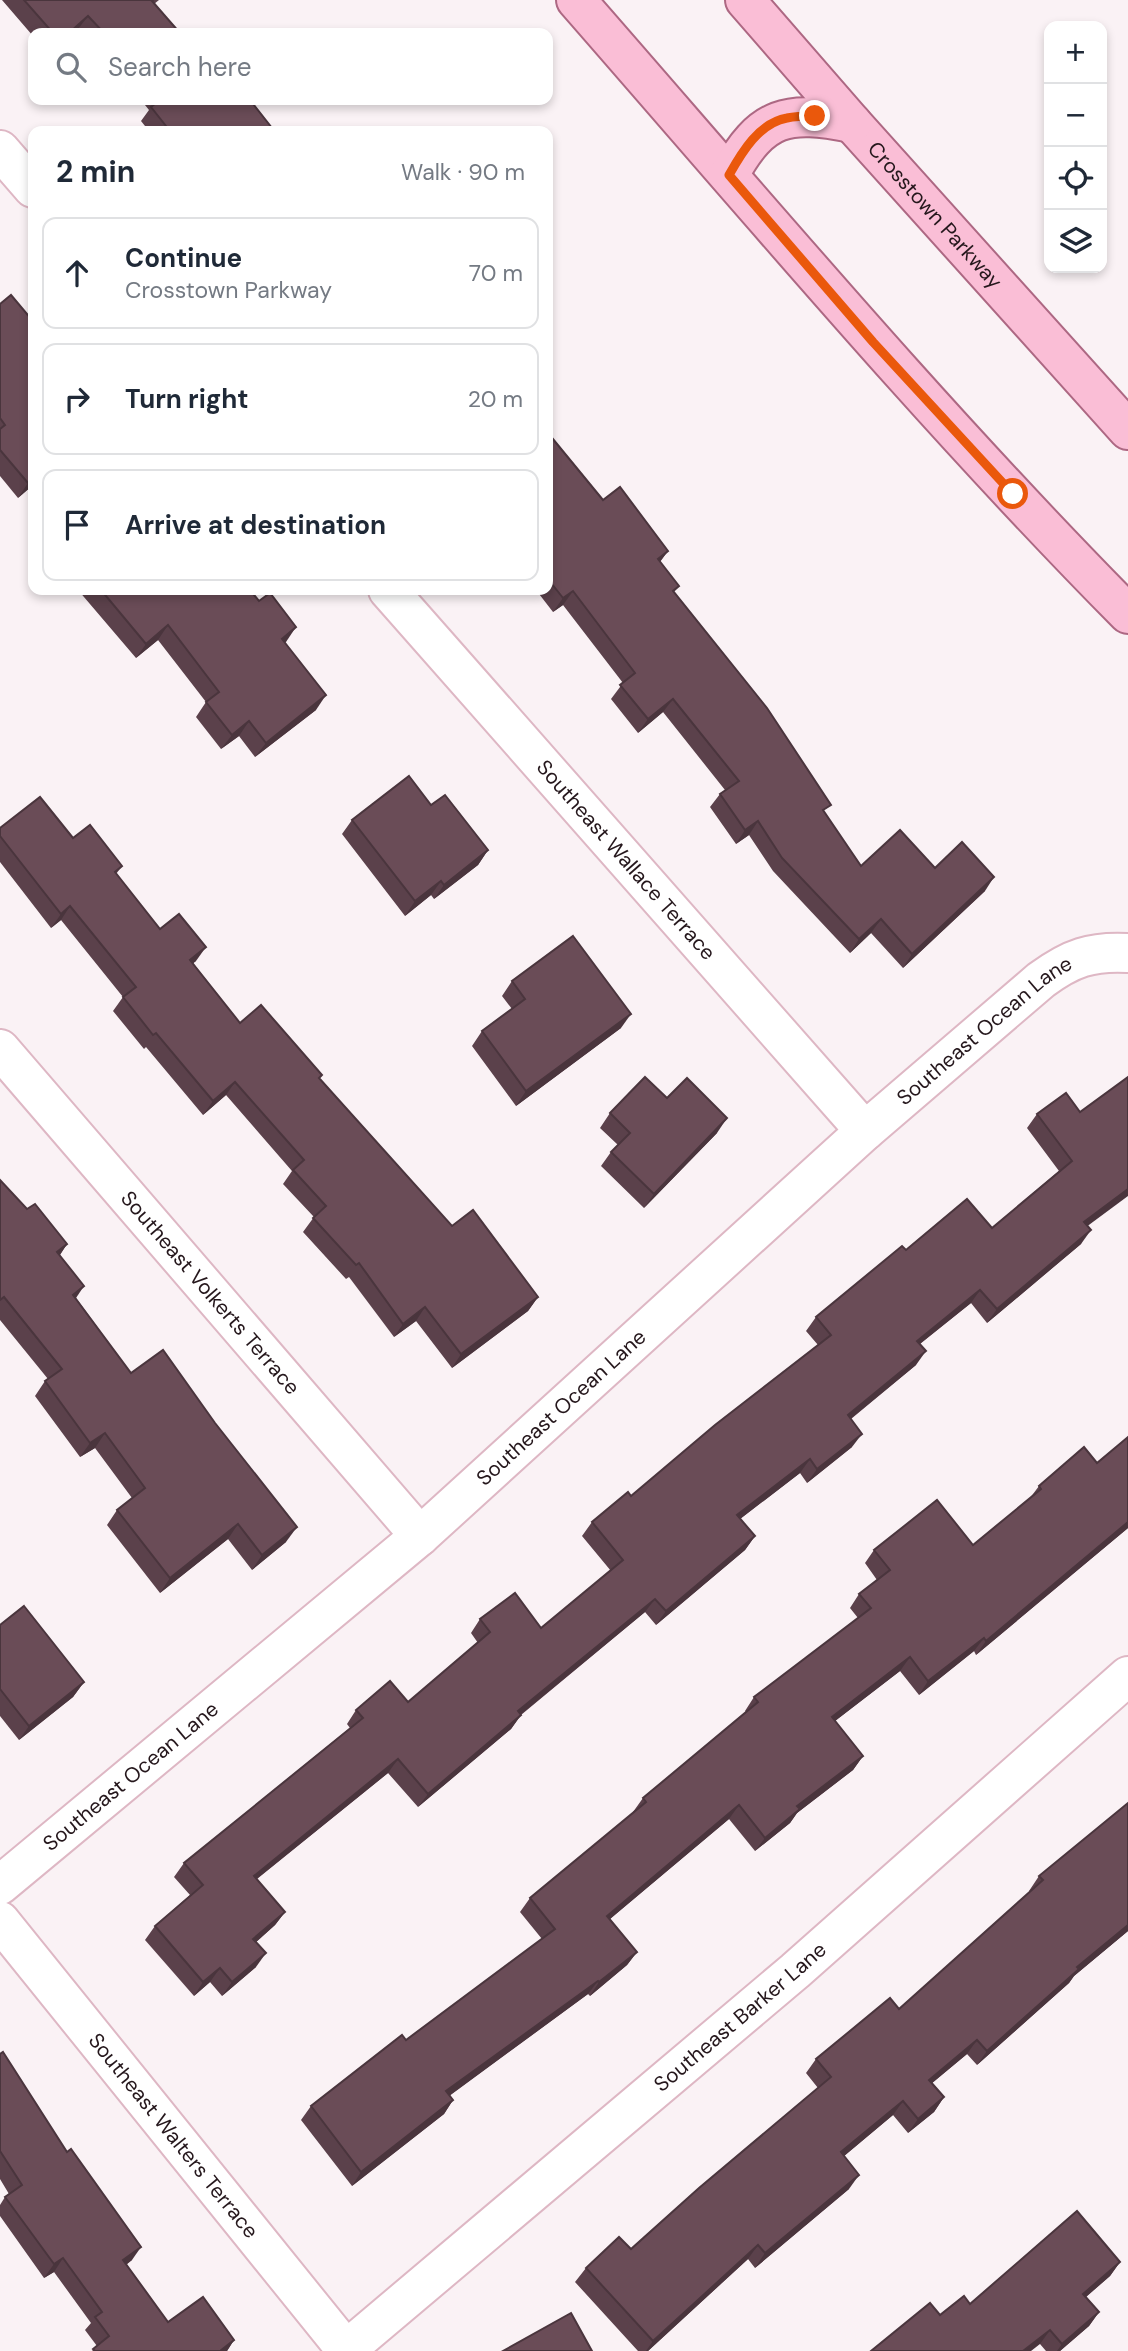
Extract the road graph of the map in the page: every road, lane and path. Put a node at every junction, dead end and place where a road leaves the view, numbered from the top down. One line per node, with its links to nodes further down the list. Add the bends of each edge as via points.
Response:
1 (576, 0): 5 (main road)
2 (745, 0): 3 (main road, Crosstown Parkway)
3 (852, 123): 5 (main road, via 815,116 784,118 760,132); 7 (main road, Crosstown Parkway)
4 (0, 150): 6 (street)
5 (729, 175): 9 (main road, via 944,421)
6 (28, 182)
7 (1128, 429)
8 (391, 595): 12 (street, Southeast Wallace Terrace)
9 (1128, 614)
10 (1128, 953): 12 (street, Southeast Ocean Lane, via 1092,953 1064,963)
11 (0, 1049): 13 (street, Southeast Volkerts Terrace)
12 (865, 1131): 13 (street, Southeast Ocean Lane)
13 (420, 1536): 15 (street, Southeast Ocean Lane)
14 (1128, 1676): 17 (street, Southeast Barker Lane, via 795,1971)
15 (0, 1885)
16 (0, 1921): 17 (street, Southeast Walters Terrace)
17 (347, 2351)

